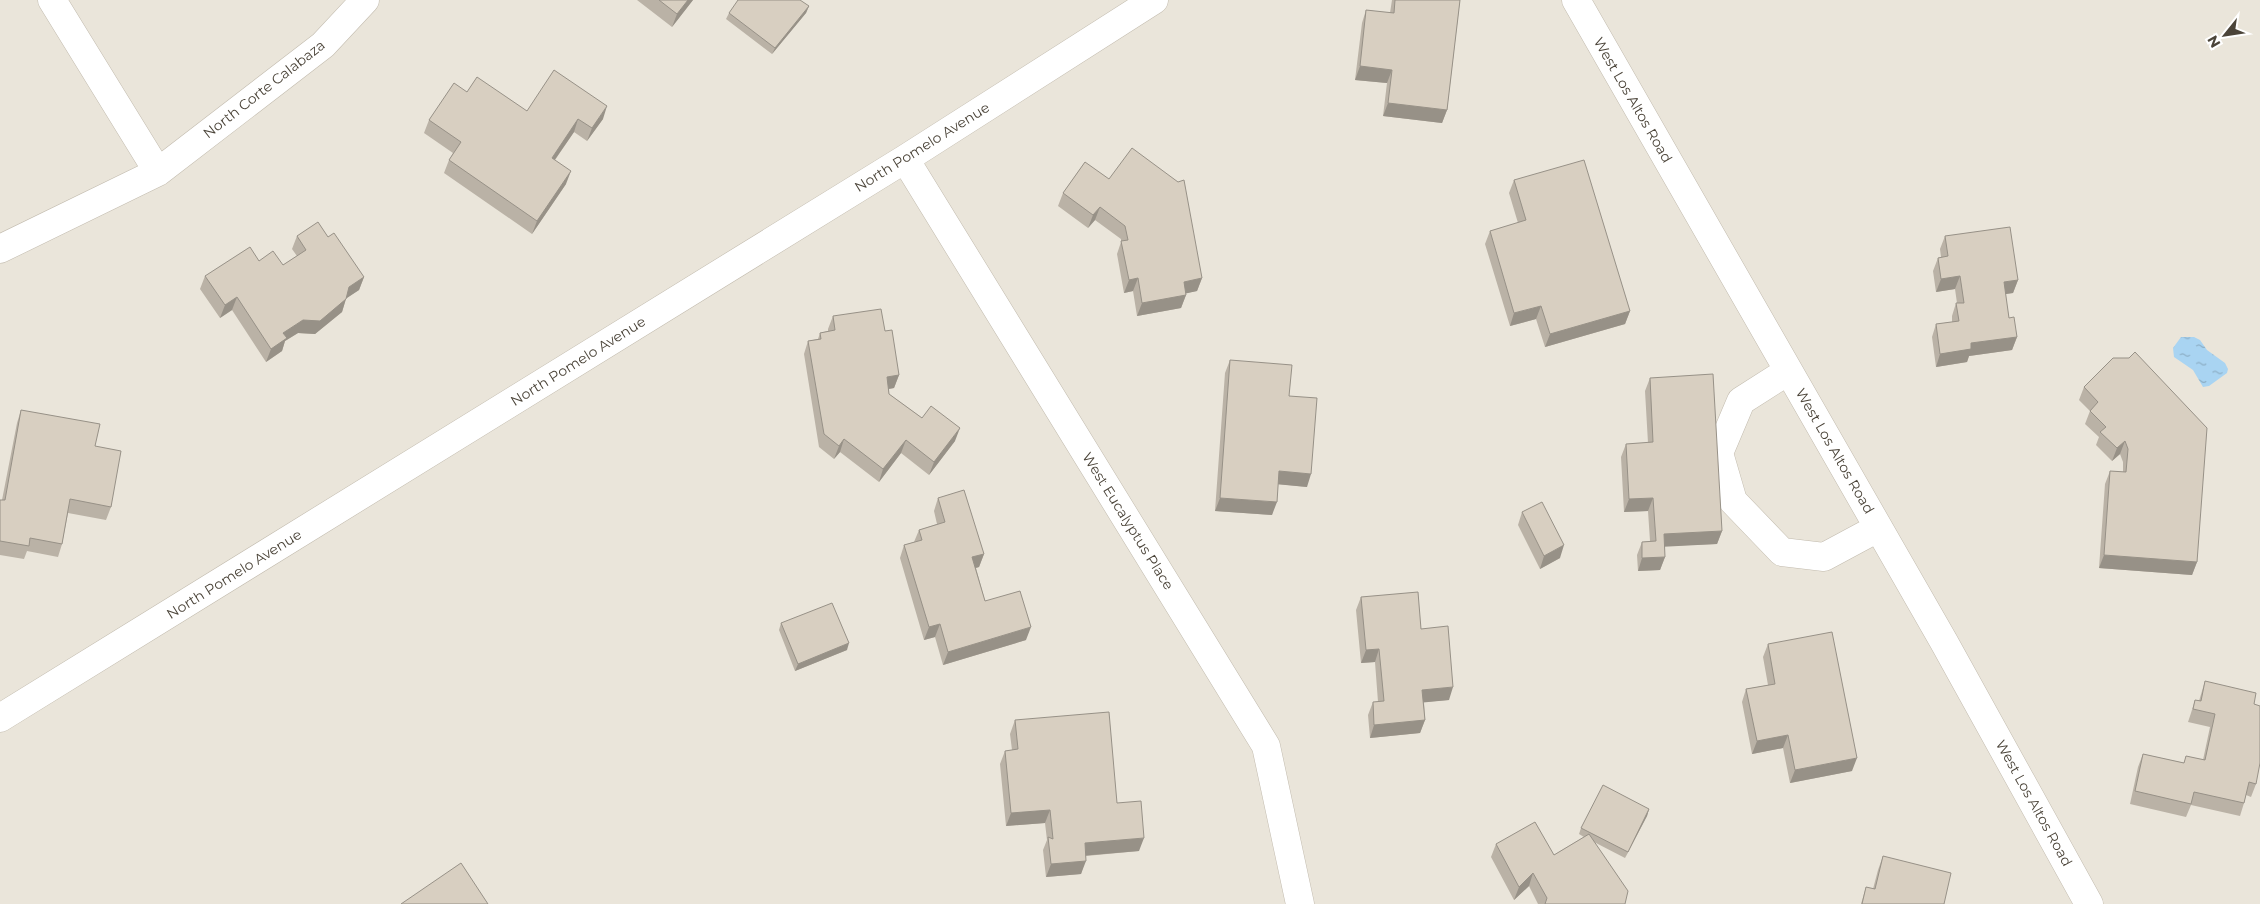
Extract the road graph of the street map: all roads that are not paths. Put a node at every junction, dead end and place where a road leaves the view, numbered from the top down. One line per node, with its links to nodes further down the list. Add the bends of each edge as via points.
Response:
1 (52, 0): 6 (street)
2 (365, 0): 6 (street, North Corte Calabaza, via 323,45)
3 (1154, 0): 5 (street, North Pomelo Avenue)
4 (1576, 0): 8 (street, West Los Altos Road)
5 (905, 159): 10 (street, North Pomelo Avenue); 11 (street, West Eucalyptus Place, via 1266,746)
6 (158, 172): 7 (street, North Corte Calabaza)
7 (0, 249)
8 (1788, 371): 9 (street, West Los Altos Road); 9 (street, via 1740,401 1719,453 1733,501 1782,552 1824,557)
9 (1878, 528): 12 (street, West Los Altos Road)
10 (0, 718)
11 (1300, 904)
12 (2090, 904)

